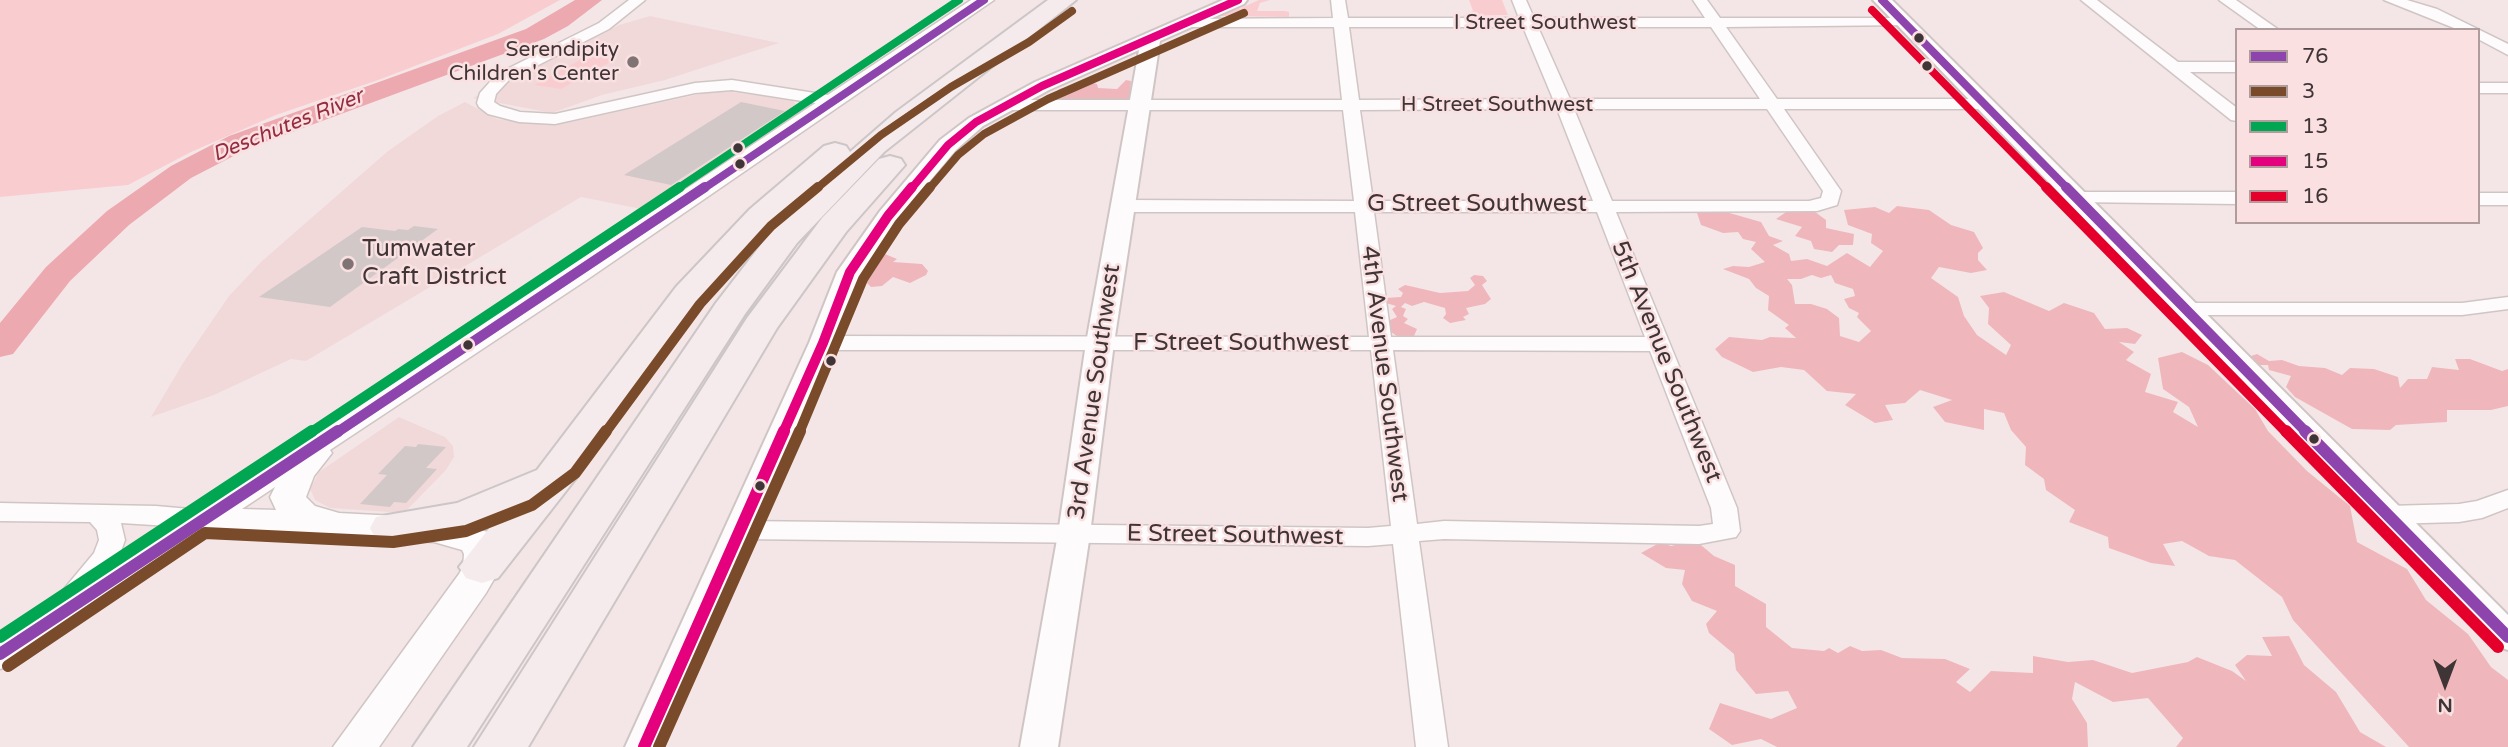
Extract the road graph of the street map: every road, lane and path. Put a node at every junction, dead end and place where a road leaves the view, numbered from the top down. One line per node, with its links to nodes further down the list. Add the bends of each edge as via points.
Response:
1 (638, 0): 28 (street, via 586,36 503,77)
2 (984, 0): 27 (main road)
3 (1064, 0): 19 (highway)
4 (1095, 0): 68 (highway, via 911,144 859,196 809,257 760,326)
5 (1238, 0): 15 (street)
6 (1519, 0): 16 (street, 5th Avenue Southwest)
7 (1700, 0): 13 (street)
8 (1882, 0): 14 (street)
9 (2088, 0): 23 (street)
10 (2226, 0): 17 (street)
11 (2391, 0): 18 (street)
12 (1339, 11): 15 (street, I Street Southwest); 16 (street, I Street Southwest); 33 (street, 4th Avenue Southwest)
13 (1715, 22): 14 (street, I Street Southwest); 16 (street, I Street Southwest); 29 (street)
14 (1904, 22): 30 (street)
15 (1186, 23): 21 (street)
16 (1528, 23): 34 (street, 5th Avenue Southwest)
17 (2269, 28)
18 (2468, 28)
19 (1021, 31): 50 (highway, via 944,75 873,124 761,216 689,295); 67 (highway, via 873,146 785,236 729,311)
20 (2480, 34): 22 (street)
21 (1152, 38): 31 (street); 32 (street, 3rd Avenue Southwest)
22 (2508, 50)
23 (2175, 67): 24 (street); 35 (street)
24 (2235, 67)
25 (2480, 88): 26 (street)
26 (2508, 88)
27 (834, 101): 28 (street, via 732,85 695,88 555,119 519,117); 49 (main road)
28 (485, 103)
29 (1774, 104): 30 (street, H Street Southwest); 34 (street, H Street Southwest); 42 (street, G Street Southwest, via 1832,191 1830,201 1810,207)
30 (1986, 104): 36 (street)
31 (1007, 105): 32 (street, H Street Southwest); 45 (street, via 948,145 869,240 850,272)
32 (1140, 105): 33 (street, H Street Southwest); 41 (street, 3rd Avenue Southwest)
33 (1350, 105): 34 (street, H Street Southwest); 40 (street, 4th Avenue Southwest)
34 (1564, 105): 42 (street, 5th Avenue Southwest)
35 (2235, 114)
36 (2078, 198): 37 (street); 44 (street)
37 (2235, 198)
38 (2480, 199): 39 (street)
39 (2506, 201)
40 (1363, 205): 41 (street, G Street Southwest); 42 (street, G Street Southwest); 48 (street, 4th Avenue Southwest)
41 (1124, 206): 46 (street, 3rd Avenue Southwest)
42 (1603, 206): 47 (street, 5th Avenue Southwest)
43 (2508, 303): 44 (street, via 2462,310)
44 (2187, 309): 54 (street)
45 (823, 343): 46 (street, F Street Southwest); 58 (street)
46 (1100, 343): 48 (street, F Street Southwest); 60 (street, 3rd Avenue Southwest)
47 (1660, 344): 48 (street, F Street Southwest); 59 (street, 5th Avenue Southwest, via 1724,508)
48 (1380, 345): 61 (street, 4th Avenue Southwest)
49 (334, 432): 55 (main road); 56 (main road, via 298,473 288,497 291,506 304,515)
50 (565, 464): 57 (highway, via 500,505 462,517); 62 (highway)
51 (2508, 498): 54 (street, via 2459,513)
52 (0, 512): 53 (street)
53 (97, 514): 55 (street); 63 (street, via 110,527 106,557)
54 (2388, 515): 64 (street)
55 (201, 519): 56 (main road); 63 (main road)
56 (350, 526): 57 (main road)
57 (392, 528): 62 (main road, via 435,530)
58 (741, 530): 60 (street, E Street Southwest); 69 (street)
59 (1727, 531): 61 (street, E Street Southwest, via 1699,535 1444,530)
60 (1074, 534): 61 (street, E Street Southwest); 70 (street, 3rd Avenue Southwest)
61 (1404, 535): 71 (street, 4th Avenue Southwest)
62 (478, 554): 66 (main road)
63 (49, 620): 65 (main road)
64 (2508, 637)
65 (0, 654)
66 (355, 747)
67 (439, 747)
68 (500, 747)
69 (644, 747)
70 (1039, 747)
71 (1432, 747)

